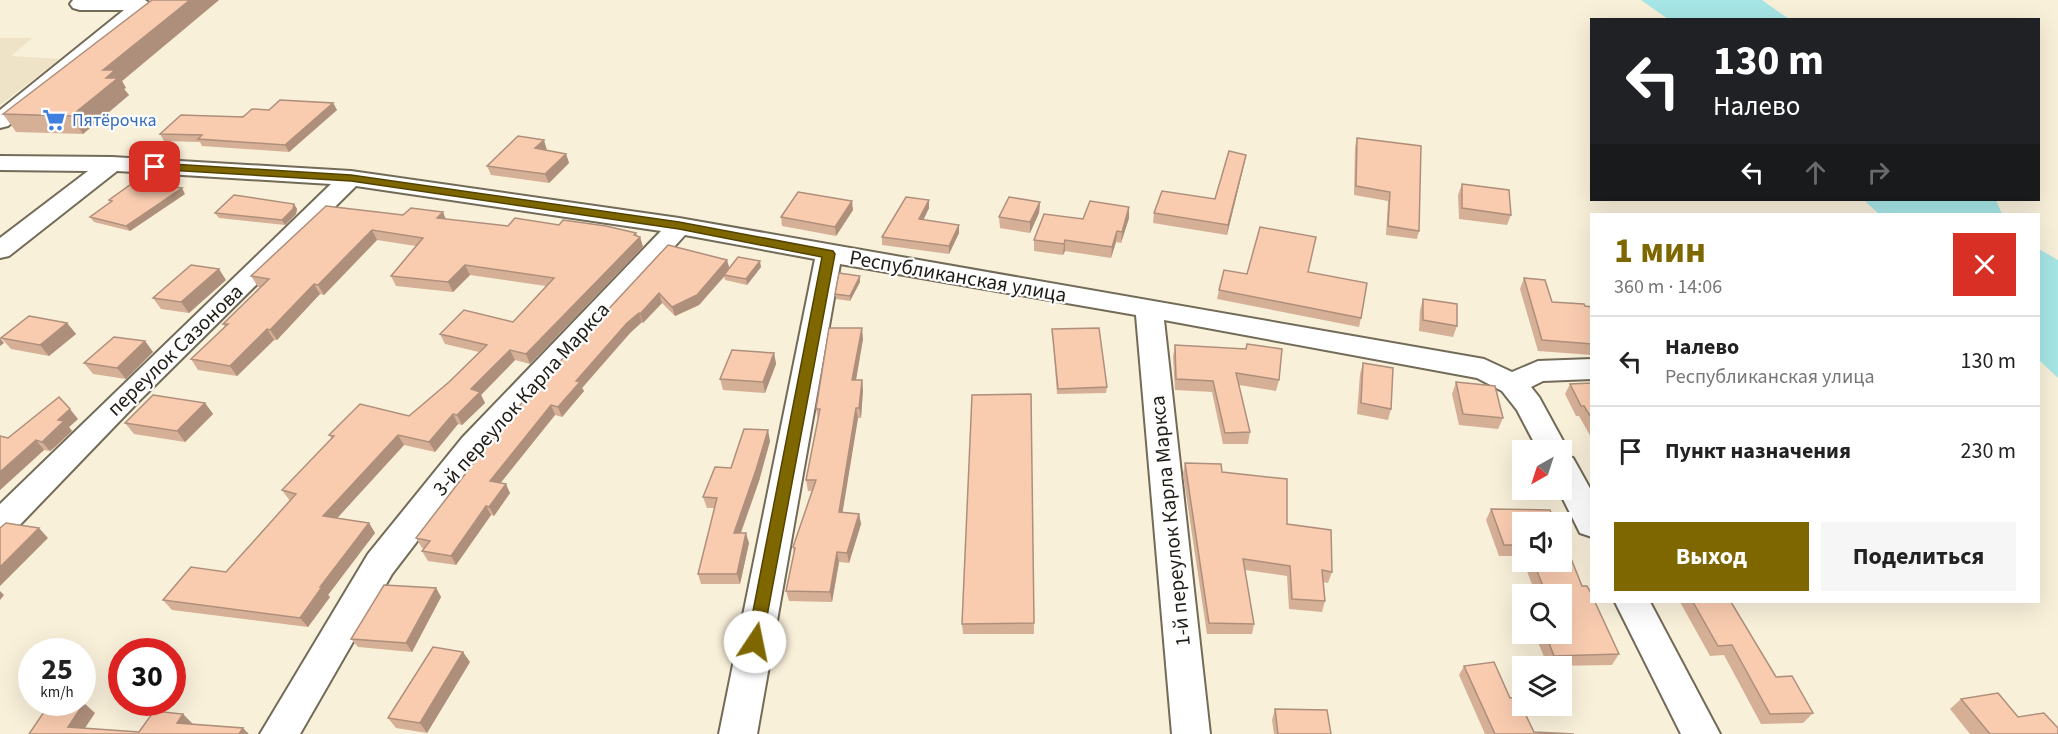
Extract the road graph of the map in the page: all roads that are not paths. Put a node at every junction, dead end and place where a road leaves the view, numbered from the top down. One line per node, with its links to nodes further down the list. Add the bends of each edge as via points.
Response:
1 (85, 0): 2 (street, via 80,4 142,5)
2 (0, 121)
3 (0, 163): 4 (street, Республиканская улица)
4 (112, 164): 5 (street, Республиканская улица); 7 (street)
5 (351, 178): 6 (street, Республиканская улица); 15 (street, переулок Сазонова)
6 (679, 226): 8 (street, Республиканская улица); 17 (street, 3-й переулок Карла Маркса, via 473,446 394,546)
7 (0, 250)
8 (828, 254): 9 (street, Республиканская улица); 18 (street)
9 (1149, 308): 11 (street, Республиканская улица, via 1484,369); 19 (street, 1-й переулок Карла Маркса)
10 (1590, 369): 11 (street, via 1539,371)
11 (1512, 384): 12 (street, via 1529,404)
12 (1548, 440)
13 (1572, 485): 14 (street)
14 (1590, 520)
15 (0, 524)
16 (1633, 603): 20 (street)
17 (279, 734)
18 (738, 734)
19 (1191, 734)
20 (1701, 734)

